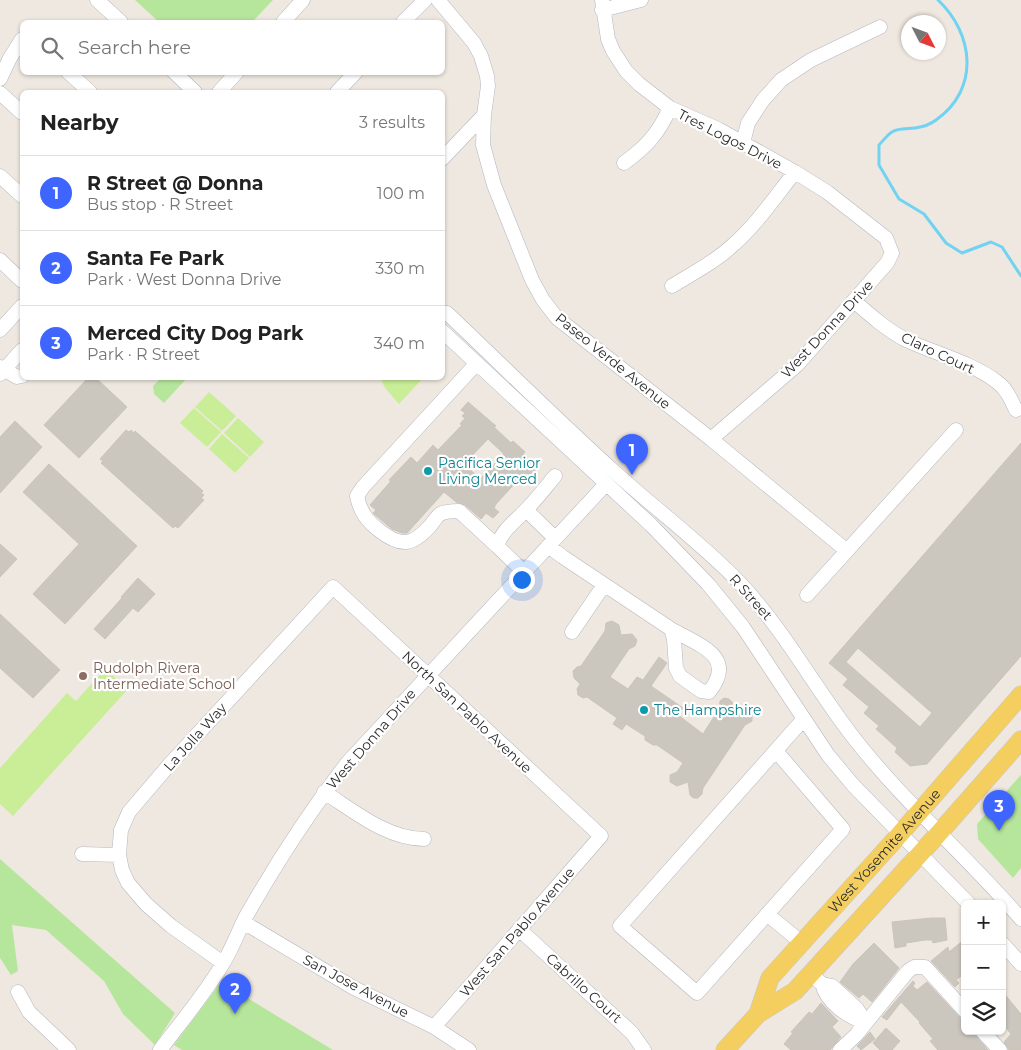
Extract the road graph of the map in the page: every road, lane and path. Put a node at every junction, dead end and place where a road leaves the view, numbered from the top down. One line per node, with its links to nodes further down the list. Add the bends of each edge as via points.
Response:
1 (97, 0): 7 (street)
2 (304, 0): 8 (street)
3 (424, 0): 9 (street)
4 (438, 0): 24 (street, Paseo Verde Avenue, via 481,56 488,86)
5 (641, 0): 6 (street)
6 (602, 5): 22 (street, Tres Logos Drive, via 611,45 626,71)
7 (119, 20)
8 (285, 20)
9 (405, 20)
10 (880, 27): 25 (street, via 811,60 781,80 748,123)
11 (20, 42): 16 (street)
12 (71, 75): 17 (street)
13 (177, 75): 18 (street)
14 (235, 75): 19 (street)
15 (353, 75): 20 (street)
16 (0, 79)
17 (88, 90)
18 (194, 90)
19 (221, 90)
20 (339, 90)
21 (0, 93): 23 (street)
22 (670, 108): 25 (street, Tres Logos Drive); 27 (street, via 649,143)
23 (20, 112)
24 (484, 115): 26 (street); 46 (street, Paseo Verde Avenue, via 483,146 494,185 543,300 557,318)
25 (743, 143): 28 (street, Tres Logos Drive)
26 (445, 156)
27 (624, 163)
28 (795, 172): 31 (street, Tres Logos Drive, via 834,197 886,238); 34 (street, via 733,245)
29 (0, 176): 30 (street)
30 (20, 194)
31 (892, 252): 35 (street, West Donna Drive, via 887,263)
32 (0, 260): 33 (street)
33 (20, 279)
34 (672, 286)
35 (854, 301): 44 (street, Claro Court, via 906,340 997,382 1009,394); 46 (street, West Donna Drive, via 797,366)
36 (20, 308): 38 (street)
37 (445, 313): 65 (street, R Street, via 737,581 768,616 850,733)
38 (0, 330)
39 (445, 335): 41 (street, R Street)
40 (20, 352): 42 (street)
41 (477, 363): 48 (street, R Street); 51 (street, via 357,496 360,510 370,523 399,543 417,538 440,514 459,511)
42 (1, 371): 43 (street)
43 (20, 376)
44 (1016, 410)
45 (956, 430): 52 (street)
46 (711, 439): 52 (street, Paseo Verde Avenue)
47 (555, 476): 49 (street)
48 (606, 484): 50 (street, West Donna Drive); 61 (street, R Street, via 708,584 743,627)
49 (526, 510): 50 (street); 51 (street, via 514,520)
50 (552, 542): 53 (street, West Donna Drive); 54 (street)
51 (496, 546): 53 (street)
52 (846, 550): 56 (street)
53 (524, 572): 59 (street, West Donna Drive)
54 (604, 584): 57 (street); 58 (street)
55 (333, 587): 59 (street, North San Pablo Avenue); 72 (street, La Jolla Way, via 129,812 121,830)
56 (807, 595)
57 (671, 629): 57 (street, via 680,676 701,691 709,692 720,676 717,659)
58 (572, 632)
59 (428, 675): 64 (street, West Donna Drive); 68 (street, North San Pablo Avenue)
60 (1021, 694): 65 (main road, West Yosemite Avenue)
61 (804, 719): 63 (street); 67 (street, R Street, via 828,755)
62 (1021, 740): 66 (main road, West Yosemite Avenue)
63 (776, 751): 74 (street, via 843,829); 74 (street, via 620,926 697,993)
64 (324, 792): 69 (street, via 396,835); 76 (street, West Donna Drive, via 281,856)
65 (920, 811): 66 (street, R Street); 67 (main road, West Yosemite Avenue)
66 (940, 832): 71 (main road, West Yosemite Avenue); 75 (street, R Street, via 991,883)
67 (900, 834): 71 (street, R Street); 78 (main road, West Yosemite Avenue)
68 (600, 837): 77 (street, West San Pablo Avenue)
69 (424, 839)
70 (82, 854): 72 (street)
71 (920, 854): 73 (street, R Street); 82 (main road, West Yosemite Avenue)
72 (119, 855): 80 (street, via 128,883 146,904)
73 (965, 900)
74 (767, 914): 78 (street)
75 (1021, 919)
76 (244, 922): 80 (street, West Donna Drive); 87 (street, San Jose Avenue, via 354,988)
77 (519, 929): 87 (street, West San Pablo Avenue); 92 (street, Cabrillo Court, via 632,1032)
78 (802, 943): 85 (main road, West Yosemite Avenue, via 770,978)
79 (1004, 945): 81 (street)
80 (223, 963): 90 (street, West Donna Drive)
81 (1021, 964)
82 (817, 979): 85 (main road, West Yosemite Avenue); 86 (street, via 825,994 851,1018)
83 (18, 992): 89 (street, via 29,1012)
84 (961, 1008): 86 (street, via 925,968 914,967)
85 (758, 1014): 93 (main road, West Yosemite Avenue)
86 (866, 1023): 94 (street)
87 (434, 1027): 91 (street, San Jose Avenue)
88 (986, 1035): 95 (street)
89 (69, 1050)
90 (160, 1050)
91 (469, 1050)
92 (644, 1050)
93 (725, 1050)
94 (840, 1050)
95 (1000, 1050)

